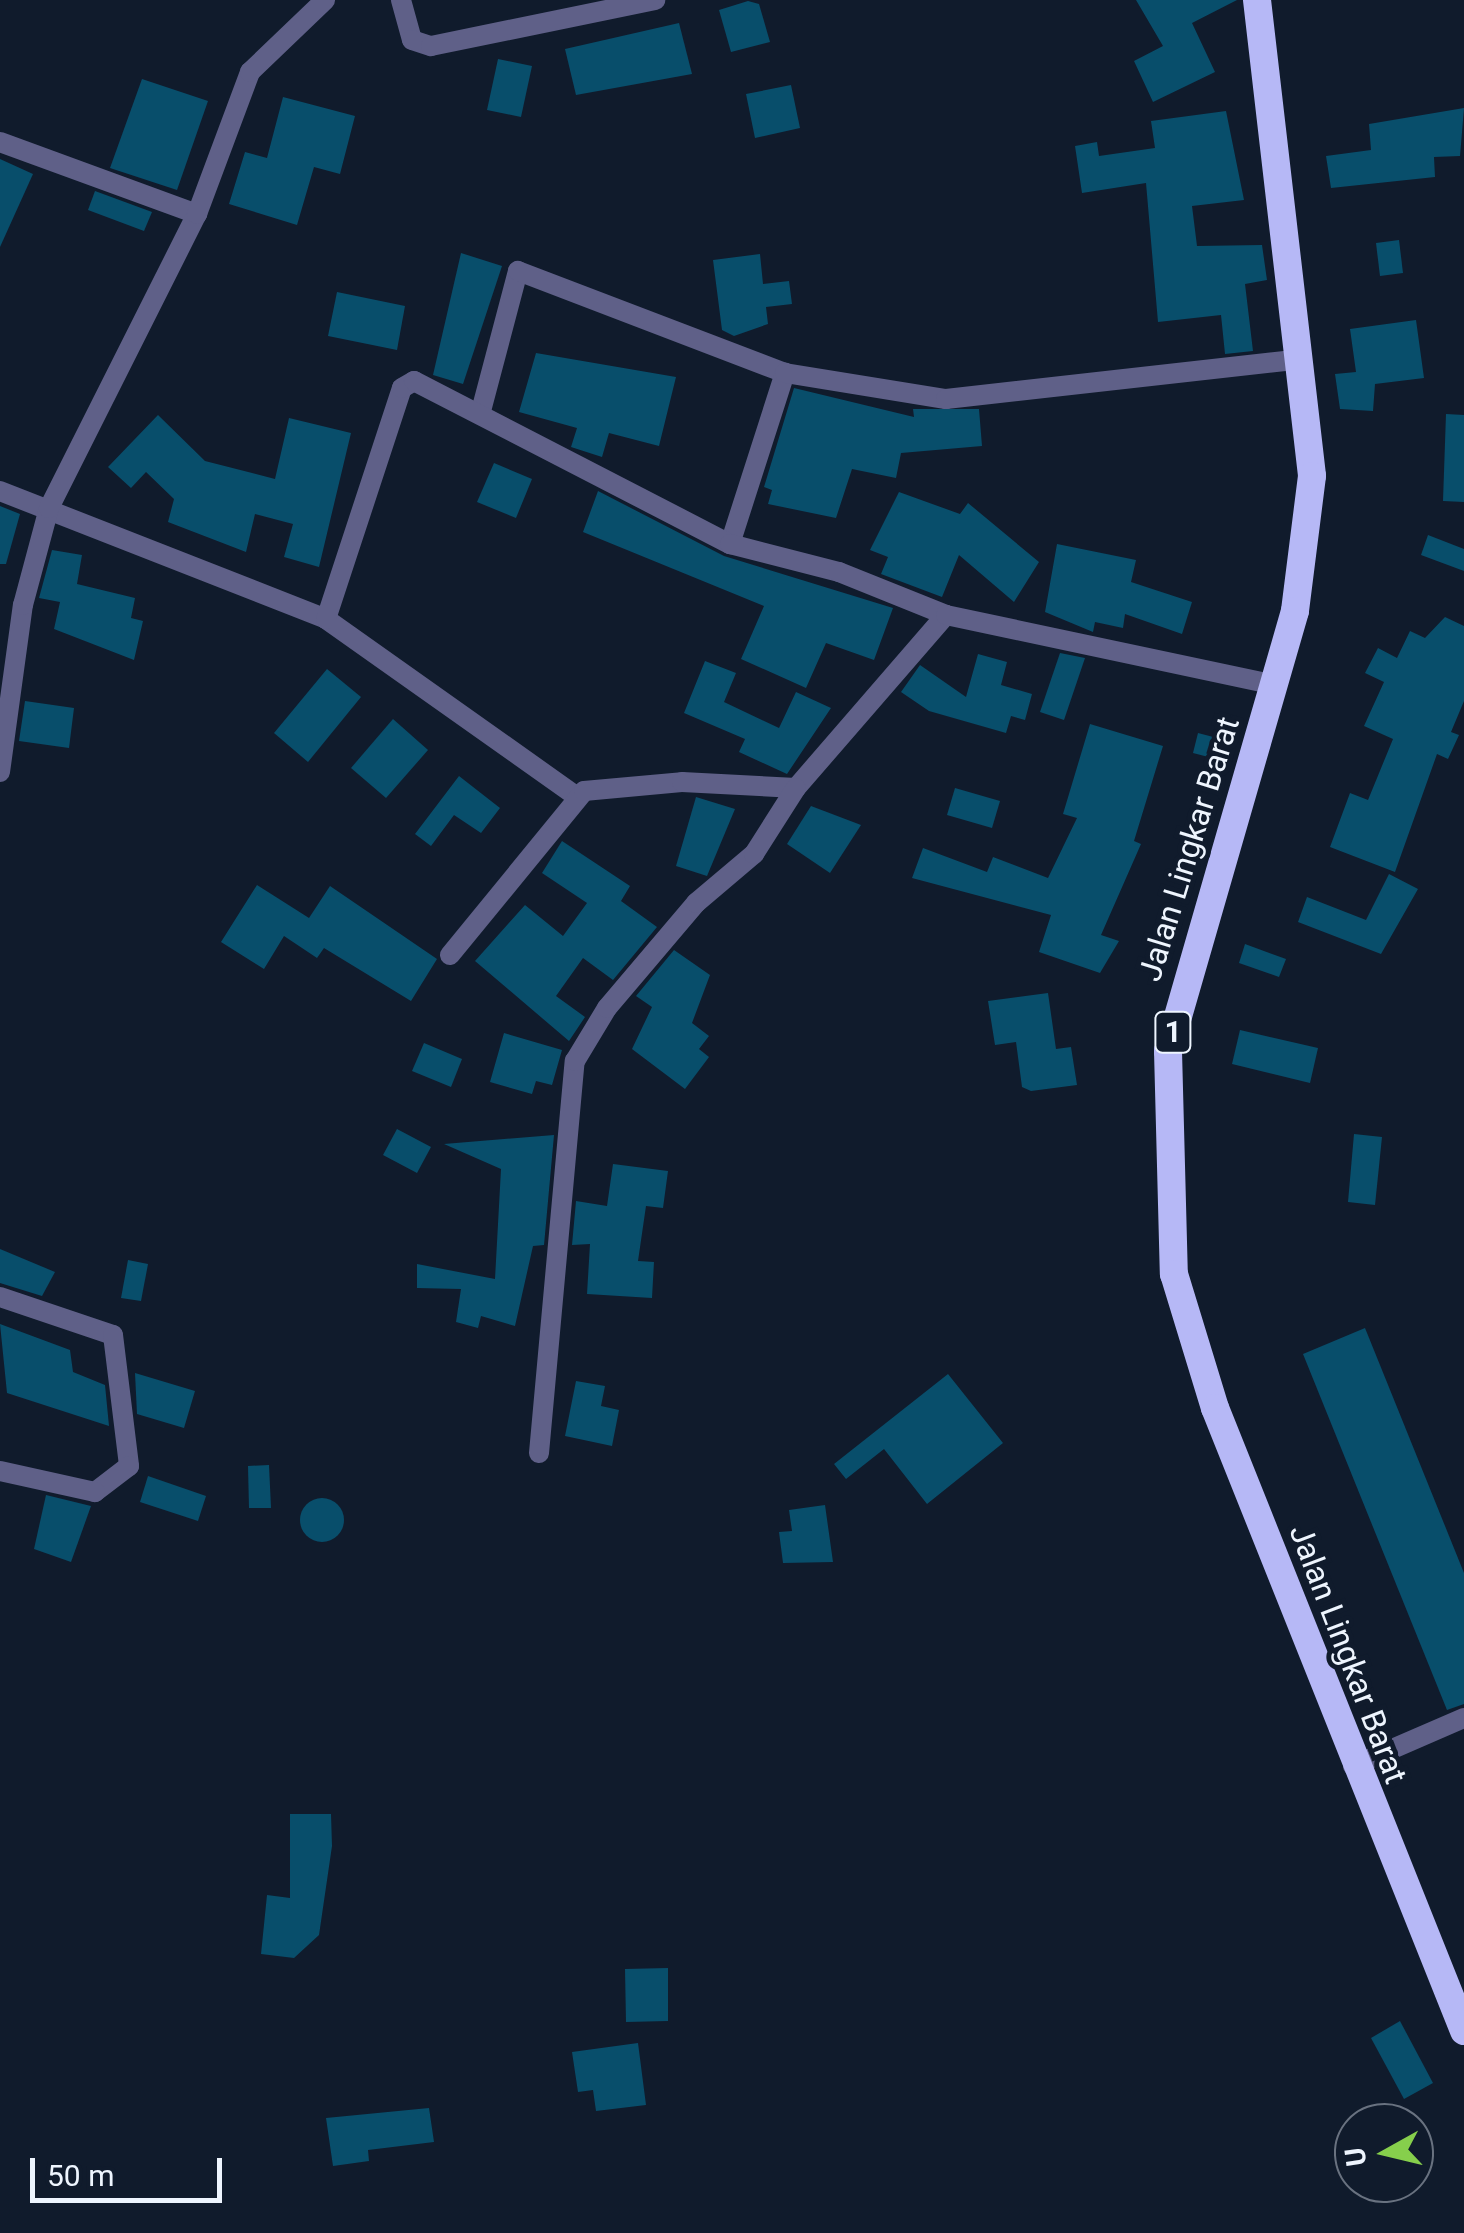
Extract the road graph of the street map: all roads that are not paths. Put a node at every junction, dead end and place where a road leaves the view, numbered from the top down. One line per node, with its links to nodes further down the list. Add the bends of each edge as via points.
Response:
1 (326, 0): 6 (street, via 250,72)
2 (401, 0): 3 (street, via 412,40 430,46)
3 (655, 0)
4 (1257, 0): 7 (highway, Jalan Lingkar Barat / 1)
5 (0, 142): 6 (street)
6 (197, 214): 11 (street)
7 (1301, 358): 8 (street, via 946,399); 15 (highway, Jalan Lingkar Barat / 1, via 1312,476 1306,560)
8 (785, 373): 9 (street, via 518,271); 12 (street)
9 (481, 411): 12 (street); 14 (street, via 425,383 402,388)
10 (0, 491): 11 (street)
11 (49, 508): 14 (street); 16 (street, via 24,605)
12 (730, 544): 13 (street, via 839,572)
13 (946, 615): 15 (street); 17 (street)
14 (326, 619): 18 (street)
15 (1276, 686): 24 (highway, Jalan Lingkar Barat / 1, via 1184,981 1164,1137 1180,1294)
16 (0, 772)
17 (796, 788): 18 (street, via 682,782); 21 (street, via 754,854 696,903 607,1008 576,1061)
18 (576, 796): 19 (street)
19 (450, 955)
20 (0, 1297): 22 (street, via 113,1336 129,1466 96,1492)
21 (539, 1452)
22 (0, 1471)
23 (1464, 1718): 24 (street)
24 (1353, 1766): 25 (highway, Jalan Lingkar Barat / 1)
25 (1461, 2017)

